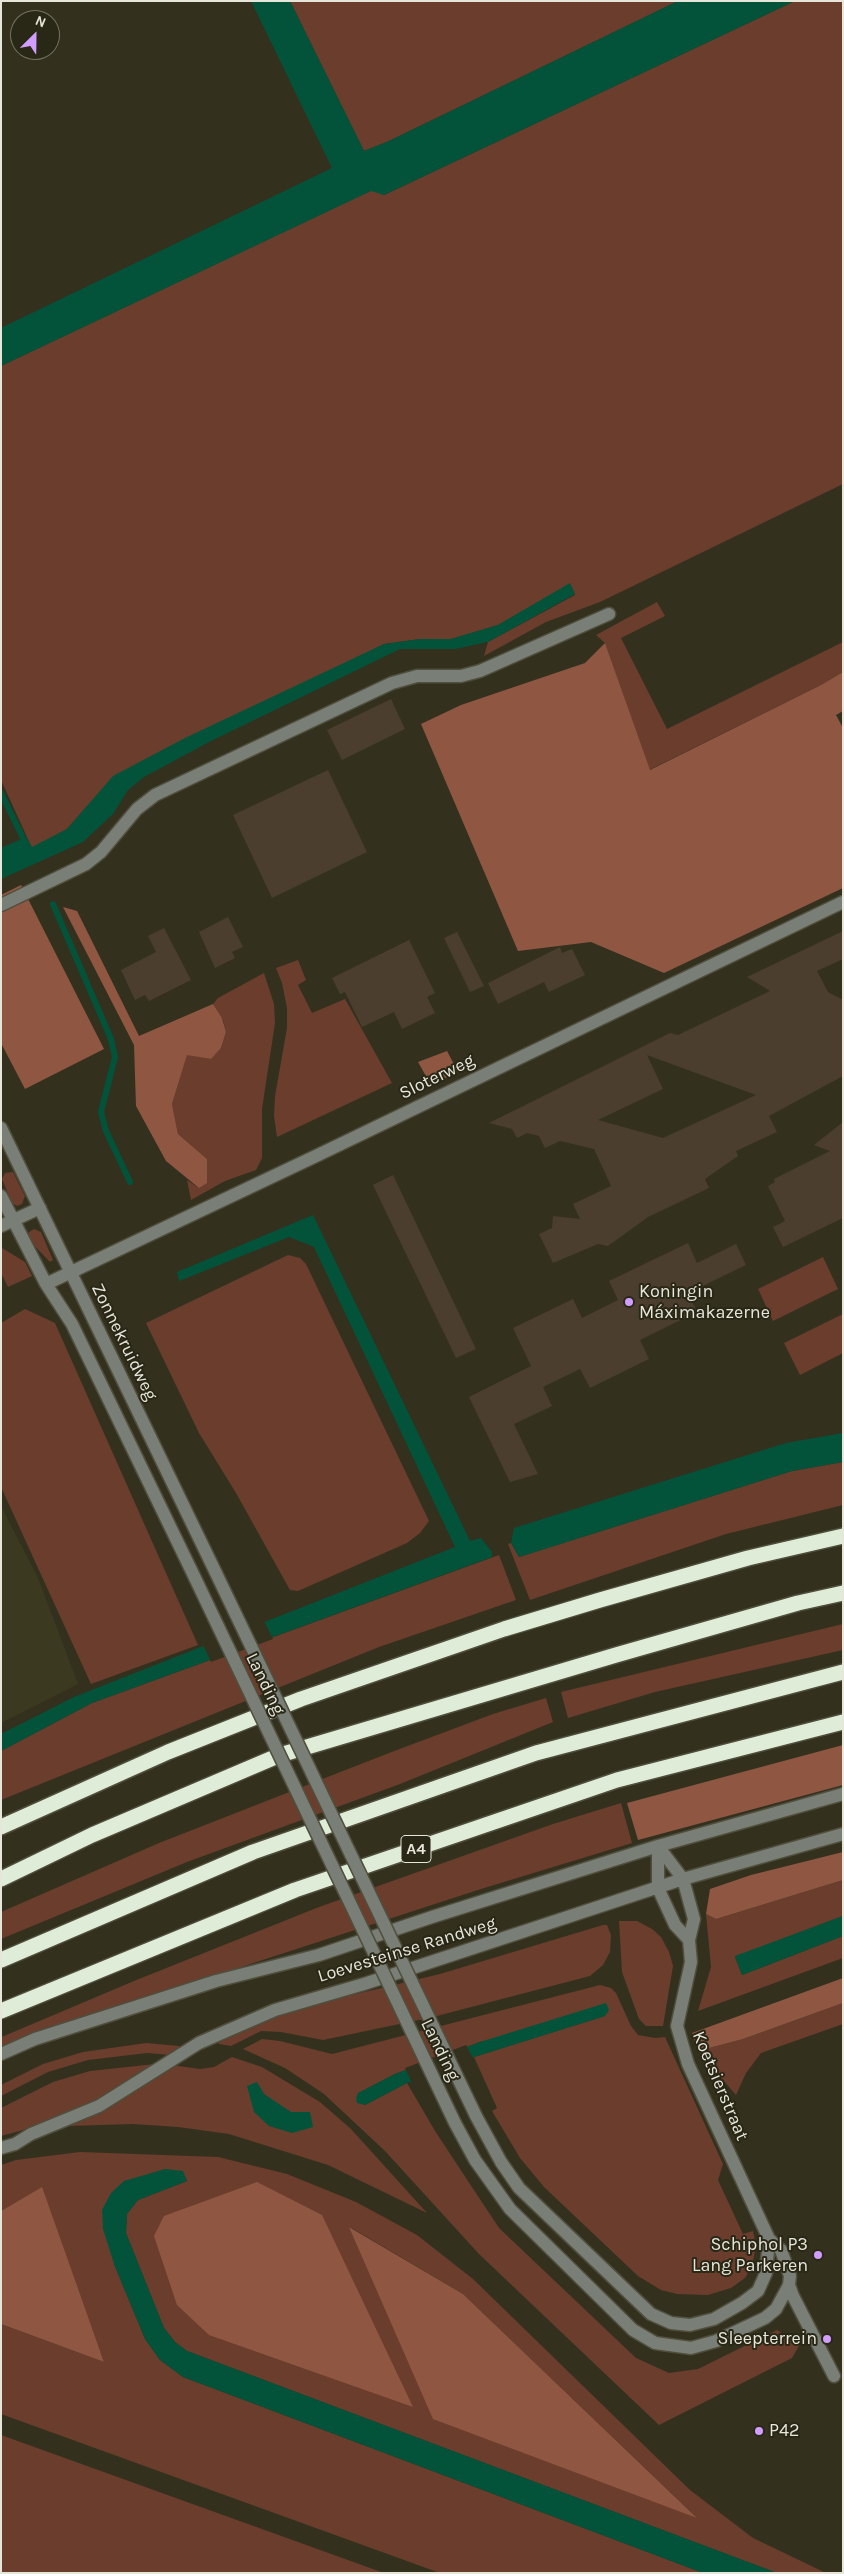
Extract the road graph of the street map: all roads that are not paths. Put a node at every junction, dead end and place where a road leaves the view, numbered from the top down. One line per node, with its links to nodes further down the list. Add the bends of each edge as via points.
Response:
1 (609, 614): 3 (street, via 480,670 460,676 417,676 392,682 155,795 137,809 102,852 86,864)
2 (843, 902): 8 (street, Sloterweg)
3 (1, 905)
4 (1, 1128): 6 (street, Zonnekruidweg)
5 (1, 1196): 7 (street)
6 (40, 1208): 7 (street); 8 (street, Zonnekruidweg)
7 (7, 1223): 9 (street)
8 (71, 1272): 9 (street, Sloterweg); 11 (street, Zonnekruidweg)
9 (46, 1284): 29 (street, Landing, bridge, via 72,1324 455,2123 474,2160 510,2209 633,2330 655,2343 691,2348 716,2340 776,2310)
10 (843, 1536): 16 (highway, via 748,1558 600,1600 346,1683 230,1726)
11 (215, 1571): 28 (street, Landing, bridge, via 476,2116 519,2188 651,2314 671,2323 690,2325 714,2318 758,2290)
12 (843, 1593): 19 (highway, via 798,1603 280,1755 92,1835)
13 (843, 1672): 23 (highway, via 536,1754 253,1852)
14 (843, 1722): 24 (highway, A4, via 617,1780 324,1880)
15 (843, 1794): 18 (street, Loevesteinse Randweg)
16 (1, 1827)
17 (843, 1834): 20 (street, Loevesteinse Randweg)
18 (658, 1846): 20 (street, Koetsierstraat); 21 (street); 25 (street, Loevesteinse Randweg, via 319,1955 216,1981 35,2039)
19 (1, 1879)
20 (683, 1879): 21 (street, Loevesteinse Randweg); 22 (street, Koetsierstraat, via 694,1919)
21 (658, 1888): 22 (street, via 675,1925); 26 (street, Loevesteinse Randweg, via 275,2010 199,2044 99,2106)
22 (689, 1940): 27 (street, Koetsierstraat, via 691,1962 677,2026 688,2064)
23 (1, 1960)
24 (1, 2011)
25 (1, 2054)
26 (1, 2148)
27 (769, 2239): 28 (street, Koetsierstraat); 29 (street, Koetsierstraat, via 780,2250 790,2276)
28 (766, 2273)
29 (789, 2285): 30 (street, Koetsierstraat)
30 (834, 2376)

